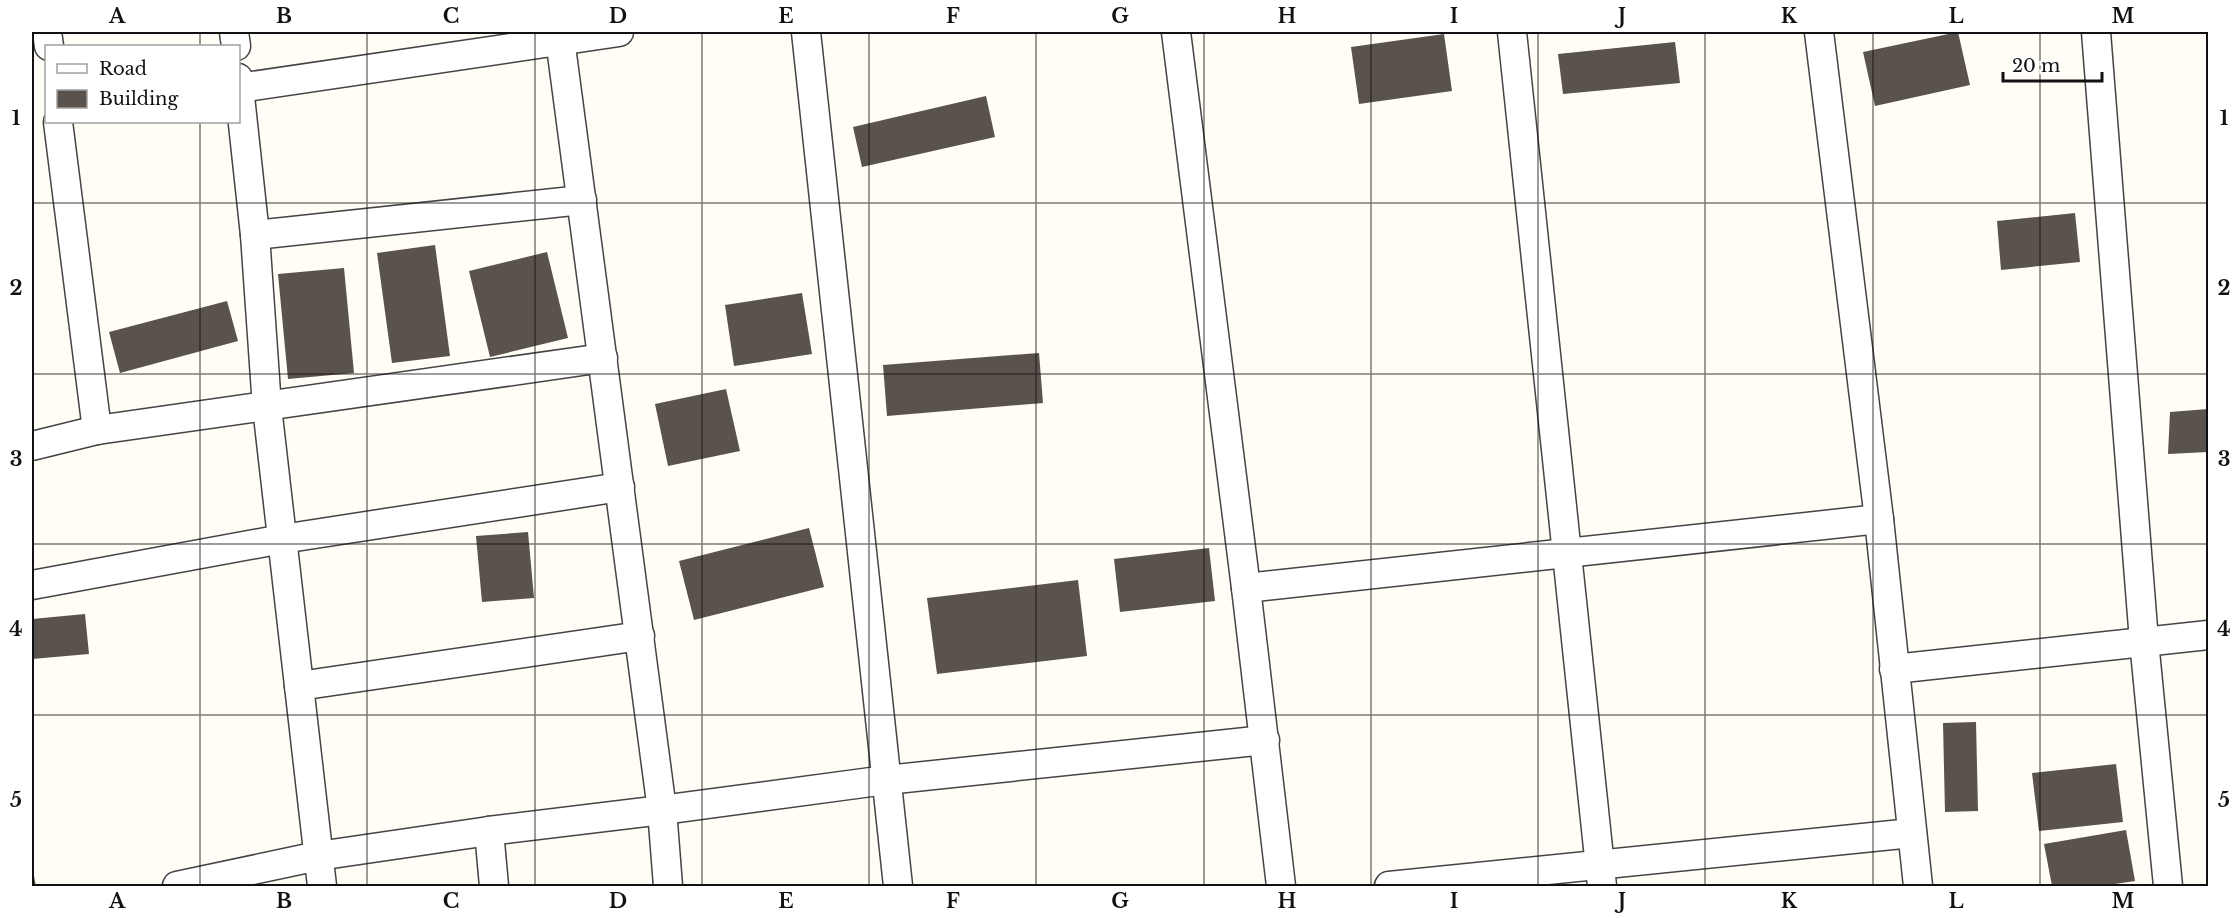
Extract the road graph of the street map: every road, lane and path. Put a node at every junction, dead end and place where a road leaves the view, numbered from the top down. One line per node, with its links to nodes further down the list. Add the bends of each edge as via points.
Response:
1 (619, 32): 7 (street)
2 (806, 32): 29 (street)
3 (1176, 32): 22 (street)
4 (1512, 32): 20 (street)
5 (1820, 32): 18 (street)
6 (2096, 32): 25 (street)
7 (560, 39): 8 (street); 11 (street)
8 (240, 83)
9 (240, 92): 12 (street)
10 (58, 123): 15 (street)
11 (582, 200): 12 (street); 13 (street)
12 (255, 235): 14 (street)
13 (603, 358): 14 (street); 17 (street)
14 (267, 407): 15 (street); 19 (street)
15 (97, 430): 16 (street)
16 (32, 446)
17 (620, 487): 19 (street); 24 (street)
18 (1879, 519): 20 (street); 26 (street)
19 (282, 539): 21 (street); 27 (street)
20 (1566, 552): 22 (street); 34 (street)
21 (32, 585)
22 (1246, 588): 28 (street)
23 (2208, 635): 25 (street)
24 (640, 636): 27 (street); 30 (street)
25 (2144, 641): 26 (street); 43 (street)
26 (1894, 669): 32 (street)
27 (299, 686): 33 (street)
28 (1265, 740): 29 (street); 40 (street)
29 (886, 780): 30 (street); 39 (street)
30 (662, 810): 31 (street); 38 (street)
31 (489, 831): 33 (street); 37 (street)
32 (1912, 833): 34 (street); 42 (street)
33 (318, 856): 35 (street); 36 (street)
34 (1601, 876): 41 (street)
35 (177, 886)
36 (322, 886)
37 (494, 886)
38 (668, 886)
39 (898, 886)
40 (1281, 886)
41 (1389, 886)
42 (1918, 886)
43 (2168, 886)

